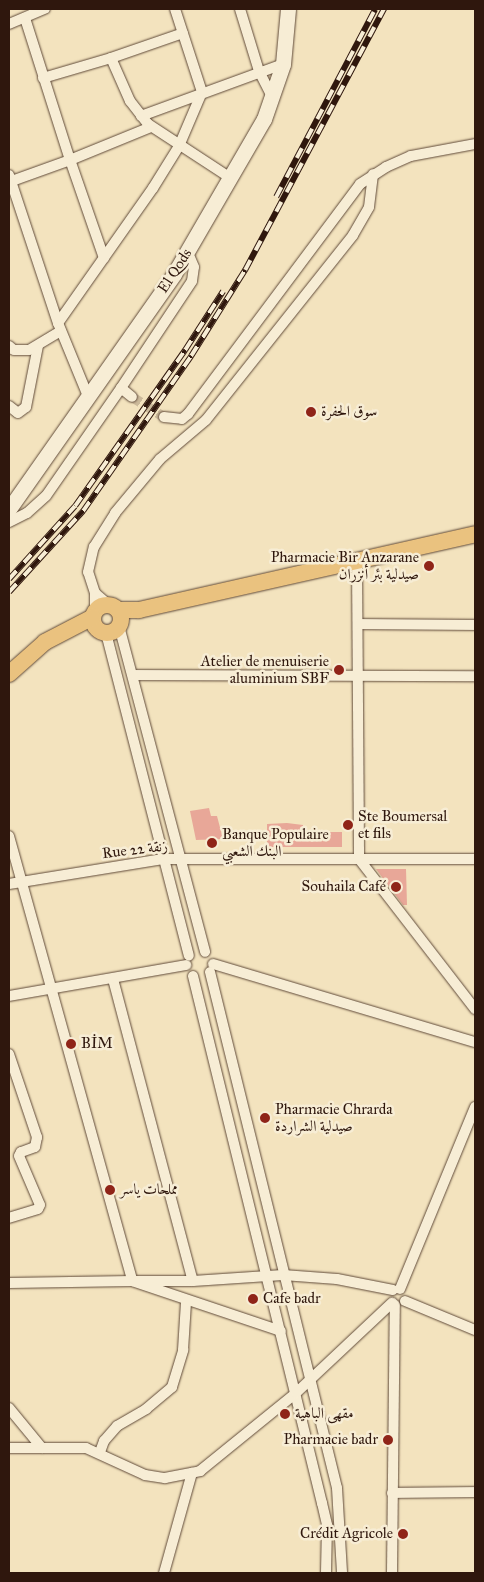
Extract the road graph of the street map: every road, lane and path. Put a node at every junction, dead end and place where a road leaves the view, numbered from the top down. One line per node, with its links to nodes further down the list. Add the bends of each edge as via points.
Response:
1 (45, 9): 5 (street)
2 (175, 9): 7 (street)
3 (240, 9): 10 (street)
4 (288, 9): 9 (street, El Qods)
5 (25, 18): 6 (street); 11 (street)
6 (9, 24)
7 (183, 32): 8 (street); 12 (street)
8 (111, 58): 11 (street); 14 (street, via 123,88)
9 (283, 64): 10 (street); 13 (street, El Qods)
10 (259, 71): 12 (street); 13 (street)
11 (43, 78): 18 (street)
12 (202, 92): 14 (street); 17 (street)
13 (273, 99): 20 (street, El Qods)
14 (141, 116): 15 (street)
15 (151, 127): 17 (street); 18 (street)
16 (475, 144): 19 (street, via 421,153)
17 (179, 146): 20 (street); 23 (street)
18 (70, 160): 21 (street); 23 (street)
19 (373, 174): 31 (street, via 352,193 188,414 182,419); 36 (street, via 369,207 353,235 206,420 160,459 115,514 94,547 88,572)
20 (229, 177): 22 (street, El Qods)
21 (9, 179): 24 (street)
22 (188, 253): 27 (street, via 194,267 192,281); 28 (street, El Qods)
23 (104, 258): 24 (street)
24 (60, 327): 26 (street); 28 (street)
25 (9, 346): 26 (street, via 24,351)
26 (38, 346): 30 (street, via 26,407 18,413)
27 (121, 388): 29 (street); 33 (street, via 46,496 27,513)
28 (88, 396): 32 (street, El Qods)
29 (132, 397)
30 (9, 406)
31 (164, 417)
32 (9, 509)
33 (9, 522)
34 (475, 534): 35 (main road)
35 (358, 563): 36 (main road); 37 (street)
36 (107, 619): 39 (main road, via 69,630 45,642); 41 (street); 44 (street)
37 (359, 624): 38 (street); 40 (street)
38 (475, 625)
39 (9, 674)
40 (358, 674): 41 (street); 42 (street); 45 (street)
41 (134, 675): 47 (street)
42 (475, 676)
43 (9, 836): 48 (street)
44 (163, 859): 47 (street, Rue 22 زنقة); 48 (street, Rue 22 زنقة); 51 (street)
45 (360, 859): 46 (street, Rue 22 زنقة); 47 (street, Rue 22 زنقة); 57 (street)
46 (475, 859)
47 (182, 860): 50 (street)
48 (22, 881): 49 (street, Rue 22 زنقة); 55 (street)
49 (9, 884)
50 (205, 952): 51 (street, via 196,951); 52 (street)
51 (187, 961): 53 (street); 54 (street)
52 (211, 968): 53 (street, via 202,977); 58 (street); 62 (street)
53 (193, 976): 63 (street)
54 (113, 979): 55 (street); 65 (street)
55 (51, 988): 56 (street); 64 (street)
56 (9, 996)
57 (475, 1009)
58 (475, 1042)
59 (9, 1054): 61 (street, via 37,1137 35,1147 21,1152 19,1156 40,1205 38,1209)
60 (475, 1107): 67 (street)
61 (9, 1218)
62 (284, 1275): 63 (street); 67 (street, via 337,1279); 72 (street)
63 (267, 1278): 65 (street); 71 (street)
64 (132, 1281): 65 (street); 66 (street); 68 (street)
65 (193, 1282)
66 (9, 1283)
67 (396, 1290): 69 (street, via 389,1297); 69 (street, via 405,1294)
68 (186, 1302): 71 (street); 77 (street, via 183,1350 172,1387 110,1433)
69 (397, 1303): 70 (street); 72 (street); 80 (street)
70 (475, 1330)
71 (282, 1331): 73 (street)
72 (311, 1378): 73 (street); 83 (street, via 341,1508)
73 (296, 1393): 78 (street, via 213,1463); 82 (street, via 327,1525)
74 (9, 1408): 76 (street)
75 (9, 1448): 76 (street)
76 (42, 1448): 77 (street, via 76,1446)
77 (100, 1452): 78 (street, via 145,1475 165,1478)
78 (192, 1473): 81 (street, via 171,1538)
79 (475, 1492): 80 (street)
80 (392, 1493): 84 (street)
81 (164, 1573)
82 (326, 1573)
83 (342, 1573)
84 (392, 1573)

